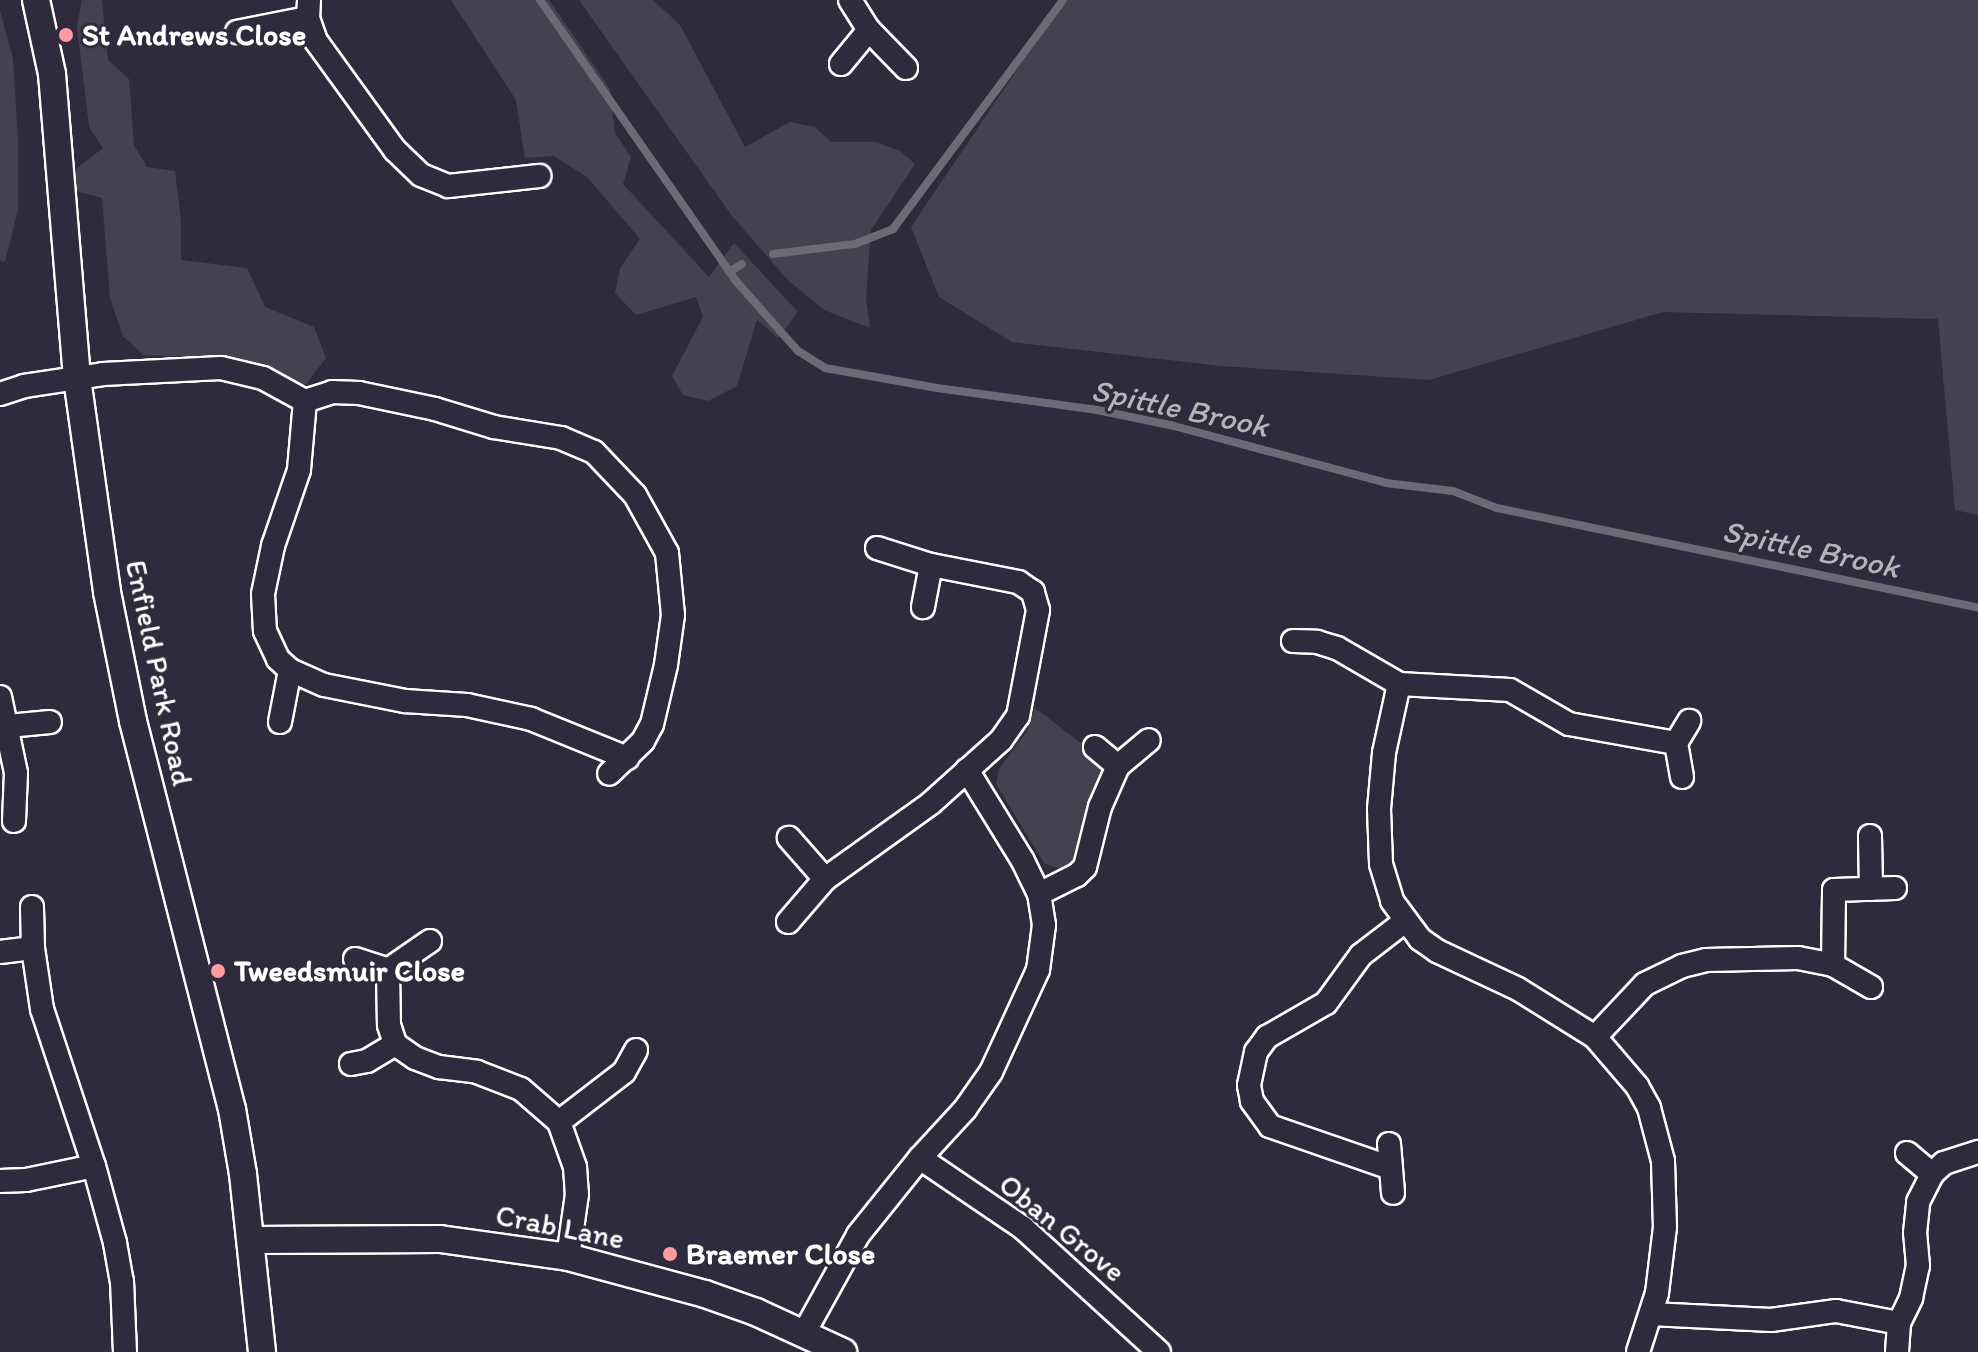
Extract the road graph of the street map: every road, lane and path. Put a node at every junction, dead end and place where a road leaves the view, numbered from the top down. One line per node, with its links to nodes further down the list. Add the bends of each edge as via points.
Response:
1 (36, 0): 9 (street, Enfield Park Road, via 52,74)
2 (850, 0): 4 (street)
3 (308, 9): 5 (street); 8 (street, via 325,54 395,150 421,175 448,186)
4 (869, 30): 6 (street); 7 (street)
5 (237, 32)
6 (841, 64)
7 (906, 68)
8 (539, 176)
9 (77, 378): 10 (street); 11 (street, via 221,368 263,378); 62 (street, Enfield Park Road, via 96,524 133,721 222,1068)
10 (0, 394)
11 (305, 401): 16 (street, via 299,470 263,594 270,645); 26 (street, via 332,392 359,393 561,438 594,452 622,480 663,541 673,594 658,705 643,741)
12 (877, 548): 13 (street)
13 (931, 565): 14 (street); 28 (street, via 1018,582 1037,600 1018,716 1001,740)
14 (923, 607)
15 (1293, 641): 17 (street, via 1337,648)
16 (290, 670): 21 (street); 26 (street, via 324,685 531,719)
17 (1399, 684): 24 (street, via 1510,690 1569,724); 40 (street, via 1379,809 1385,884)
18 (0, 697): 22 (street)
19 (1689, 721): 24 (street)
20 (50, 722): 22 (street)
21 (280, 722)
22 (8, 726): 31 (street, via 16,773)
23 (1149, 740): 27 (street)
24 (1676, 743): 30 (street)
25 (1095, 747): 27 (street)
26 (627, 758): 29 (street)
27 (1118, 766): 37 (street, via 1100,807 1085,867)
28 (967, 770): 34 (street, via 931,803); 37 (street)
29 (609, 774)
30 (1682, 777)
31 (14, 821)
32 (1870, 836): 36 (street)
33 (789, 838): 34 (street)
34 (825, 879): 39 (street)
35 (1895, 888): 36 (street)
36 (1871, 889): 45 (street, via 1834,890)
37 (1039, 894): 56 (street, via 1043,947 1019,1016 982,1084)
38 (32, 907): 42 (street)
39 (788, 922)
40 (1404, 922): 48 (street, via 1437,951 1518,989); 58 (street, via 1361,955 1326,1003 1267,1037 1249,1069 1252,1101 1270,1126)
41 (430, 941): 46 (street)
42 (33, 948): 43 (street); 57 (street, via 42,1009)
43 (0, 952)
44 (355, 959): 46 (street)
45 (1833, 965): 47 (street); 48 (street, via 1766,956 1682,966 1645,984)
46 (388, 970): 49 (street, via 389,1025)
47 (1871, 987)
48 (1595, 1037): 64 (street, via 1637,1086 1663,1161 1662,1269)
49 (395, 1044): 51 (street); 52 (street, via 439,1067 477,1072 521,1089)
50 (636, 1050): 52 (street, via 624,1072)
51 (351, 1064)
52 (559, 1122): 63 (street, via 575,1167 577,1194)
53 (1389, 1144): 58 (street)
54 (1978, 1152): 59 (street, via 1944,1163)
55 (1907, 1153): 59 (street)
56 (920, 1158): 66 (street, via 858,1235); 70 (street, Oban Grove, via 1023,1228)
57 (94, 1166): 60 (street); 67 (street, via 122,1281)
58 (1391, 1168): 61 (street)
59 (1932, 1174): 65 (street, via 1915,1218 1916,1282)
60 (0, 1181)
61 (1393, 1193)
62 (251, 1240): 63 (street, Crab Lane, via 440,1239); 68 (street, Enfield Park Road)
63 (568, 1257): 66 (street, Crab Lane, via 705,1294)
64 (1651, 1314): 65 (street, via 1771,1320 1836,1311); 71 (street)
65 (1899, 1323): 72 (street)
66 (804, 1333): 69 (street, Crab Lane)
67 (125, 1352)
68 (262, 1352)
69 (843, 1352)
70 (1159, 1352)
71 (1638, 1352)
72 (1897, 1352)

